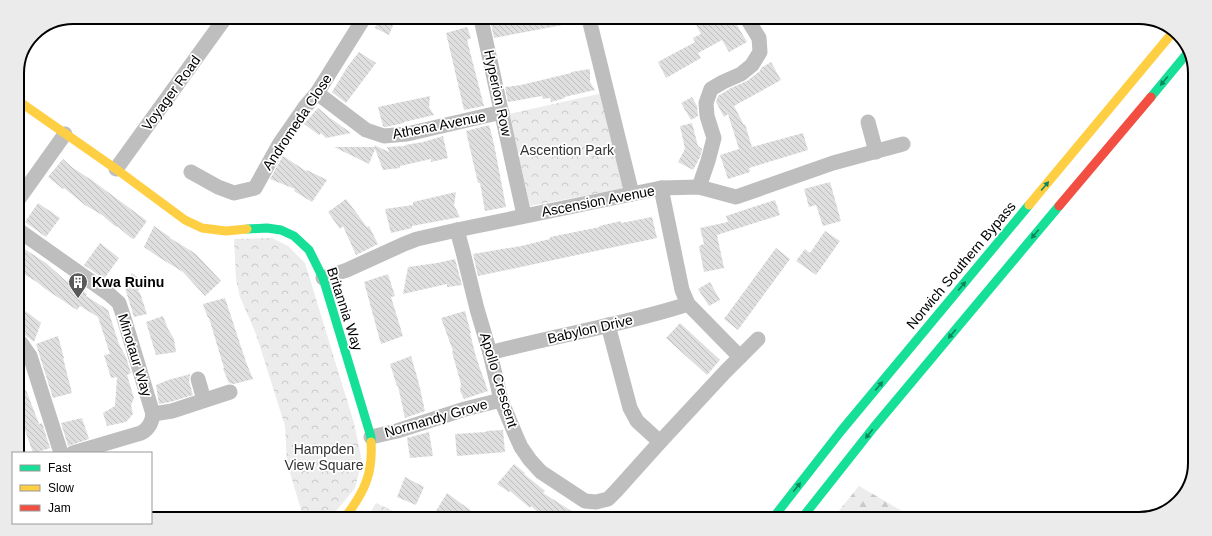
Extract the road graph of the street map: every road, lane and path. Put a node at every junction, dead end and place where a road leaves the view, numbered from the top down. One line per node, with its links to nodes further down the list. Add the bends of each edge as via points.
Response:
1 (221, 24): 15 (street, Voyager Road)
2 (361, 24): 8 (street, Andromeda Close)
3 (482, 24): 10 (street, Hyperion Row)
4 (590, 24): 20 (street)
5 (750, 24): 17 (street, via 758,38 760,52 752,65 741,74 711,89 706,103 714,138)
6 (1170, 35): 41 (main road, Norwich Southern Bypass, one-way to 6, via 841,431)
7 (1185, 56): 42 (main road, one-way to 42, via 874,427)
8 (317, 94): 10 (street, Athena Avenue, via 366,130 384,136 407,134); 16 (street, Andromeda Close, via 280,143 255,188 234,193)
9 (24, 105): 12 (main road, Britannia Way)
10 (502, 112): 21 (street, Hyperion Row)
11 (868, 122): 14 (street)
12 (65, 134): 15 (main road, Britannia Way); 19 (street)
13 (903, 144): 14 (street, Ascension Avenue)
14 (876, 152): 17 (street, Ascension Avenue, via 833,163 736,197)
15 (116, 169): 24 (main road, Britannia Way, via 185,220 202,228 226,232 267,228 281,230 294,236 309,250)
16 (191, 172)
17 (699, 187): 18 (street, Ascension Avenue)
18 (661, 188): 20 (street, Ascension Avenue); 25 (street, via 682,290)
19 (24, 192)
20 (632, 194): 21 (street, Ascension Avenue)
21 (524, 215): 22 (street, Ascension Avenue)
22 (457, 230): 24 (street, Ascension Avenue, via 417,239); 29 (street, Apollo Crescent)
23 (24, 234): 35 (street, Minotaur Way, via 119,303)
24 (323, 278): 36 (main road, Britannia Way)
25 (688, 304): 26 (street, Babylon Drive); 30 (street)
26 (608, 326): 29 (street, Babylon Drive); 37 (street, via 630,408 637,421)
27 (758, 339): 30 (street, Apollo Crescent)
28 (24, 347): 38 (street, via 30,356)
29 (490, 353): 34 (street, Apollo Crescent)
30 (740, 357): 37 (street, Apollo Crescent)
31 (198, 379): 33 (street)
32 (230, 392): 33 (street, Minotaur Way)
33 (204, 400): 35 (street, Minotaur Way, via 172,411)
34 (501, 400): 36 (street, Normandy Grove); 37 (street, Apollo Crescent, via 518,442 530,460 541,472 585,501 608,499)
35 (153, 414): 39 (street, Minotaur Way, via 146,430)
36 (371, 437): 40 (main road, Britannia Way, via 371,471 361,495)
37 (660, 442)
38 (61, 452)
39 (76, 452)
40 (349, 512)
41 (778, 512)
42 (807, 512)

